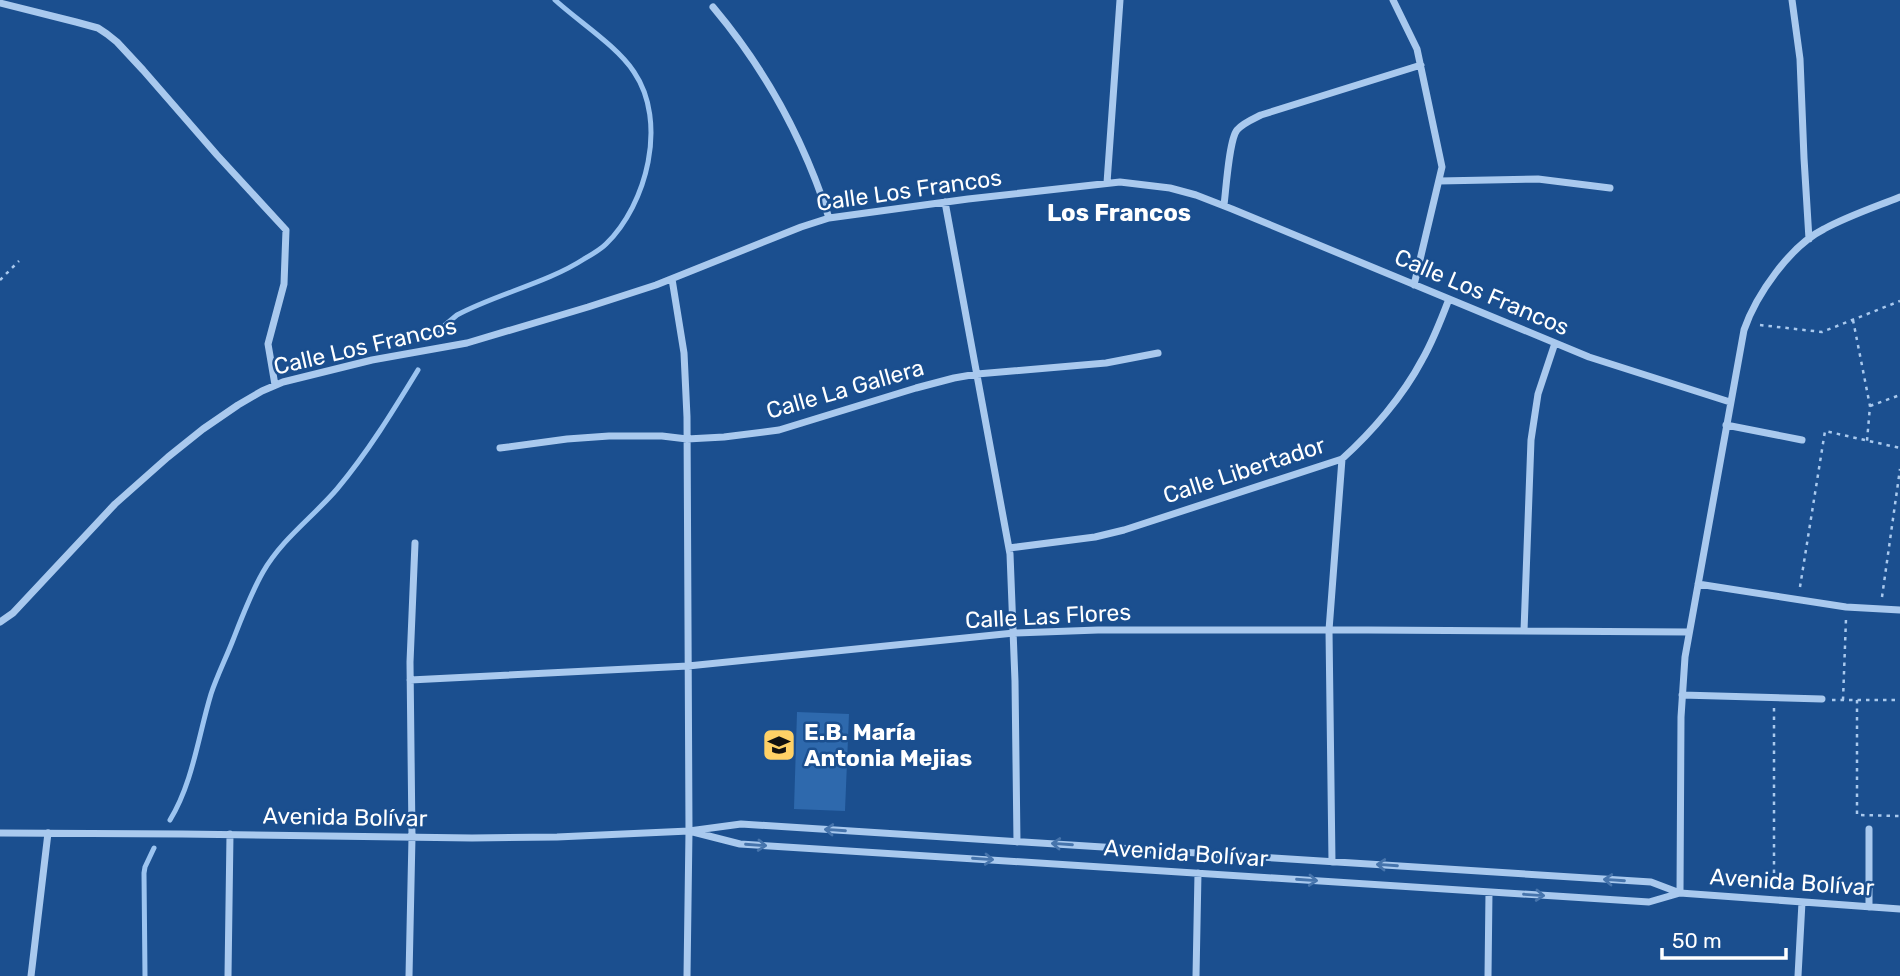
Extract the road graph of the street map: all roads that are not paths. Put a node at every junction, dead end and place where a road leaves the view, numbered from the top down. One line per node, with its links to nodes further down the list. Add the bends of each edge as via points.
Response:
1 (1120, 0): 8 (street)
2 (1393, 0): 6 (street)
3 (1792, 0): 14 (street, via 1800,59)
4 (0, 3): 21 (street, via 107,34 286,230 284,284 268,344)
5 (713, 7): 13 (street, via 756,62 795,131)
6 (1422, 65): 7 (street, via 1442,167); 12 (street, via 1261,115 1242,126 1232,142)
7 (1439, 181): 9 (street, via 1538,179); 16 (street)
8 (1107, 183): 11 (street, Calle Los Francos); 12 (street, Calle Los Francos, via 1170,188)
9 (1610, 188)
10 (1900, 197): 14 (street)
11 (945, 202): 13 (street, Calle Los Francos); 20 (street)
12 (1224, 205): 16 (street, Calle Los Francos)
13 (829, 218): 15 (street, Calle Los Francos)
14 (1810, 239): 22 (street, via 1781,267 1750,312)
15 (672, 279): 21 (street, Calle Los Francos, via 467,343 372,360); 24 (street, via 684,353)
16 (1414, 285): 17 (street, Calle Los Francos)
17 (1449, 299): 18 (street, Calle Los Francos); 27 (street, Calle Libertador, via 1408,382)
18 (1555, 343): 22 (street, Calle Los Francos); 34 (street, via 1538,394 1531,440)
19 (1158, 353): 20 (street, Calle La Gallera, via 1106,363)
20 (976, 374): 24 (street, Calle La Gallera, via 779,430); 29 (street)
21 (275, 385): 32 (street, Calle Los Francos, via 202,429 168,457)
22 (1730, 402): 23 (street)
23 (1726, 425): 25 (street); 30 (street)
24 (687, 439): 26 (street, Calle La Gallera, via 610,436); 37 (street)
25 (1802, 440)
26 (500, 449)
27 (1342, 459): 29 (street, Calle Libertador, via 1124,530); 33 (street)
28 (415, 542): 38 (street)
29 (1009, 548): 36 (street)
30 (1698, 584): 31 (street, via 1846,607); 35 (street)
31 (1900, 610)
32 (0, 622)
33 (1329, 630): 34 (street, Calle Las Flores); 36 (street, Calle Las Flores); 48 (street)
34 (1524, 631): 35 (street, Calle Las Flores)
35 (1689, 632): 39 (street)
36 (1014, 633): 37 (street, Calle Las Flores); 47 (street)
37 (688, 666): 38 (street, Calle Las Flores); 42 (street)
38 (410, 680): 46 (street)
39 (1682, 695): 40 (street); 51 (street)
40 (1822, 699)
41 (1869, 829): 53 (street)
42 (689, 831): 46 (street, Avenida Bolívar); 47 (street, Avenida Bolívar, one-way to 42, via 741,824); 49 (street, Avenida Bolívar, one-way to 49, via 740,844); 58 (street)
43 (0, 833): 44 (street, Avenida Bolívar)
44 (48, 833): 45 (street, Avenida Bolívar); 55 (street)
45 (230, 834): 46 (street, Avenida Bolívar); 56 (street)
46 (412, 837): 57 (street)
47 (1017, 842): 48 (street, Avenida Bolívar, one-way to 47)
48 (1332, 862): 51 (street, Avenida Bolívar, one-way to 48, via 1651,882)
49 (1198, 873): 50 (street, Avenida Bolívar, one-way to 50); 59 (street)
50 (1489, 892): 51 (street, Avenida Bolívar, one-way to 51, via 1649,902); 60 (street)
51 (1681, 893): 52 (street, Avenida Bolívar)
52 (1802, 902): 53 (street, Avenida Bolívar); 61 (street)
53 (1869, 906): 54 (street, Avenida Bolívar)
54 (1900, 909)
55 (31, 976)
56 (228, 976)
57 (410, 976)
58 (687, 976)
59 (1196, 976)
60 (1488, 976)
61 (1798, 976)

